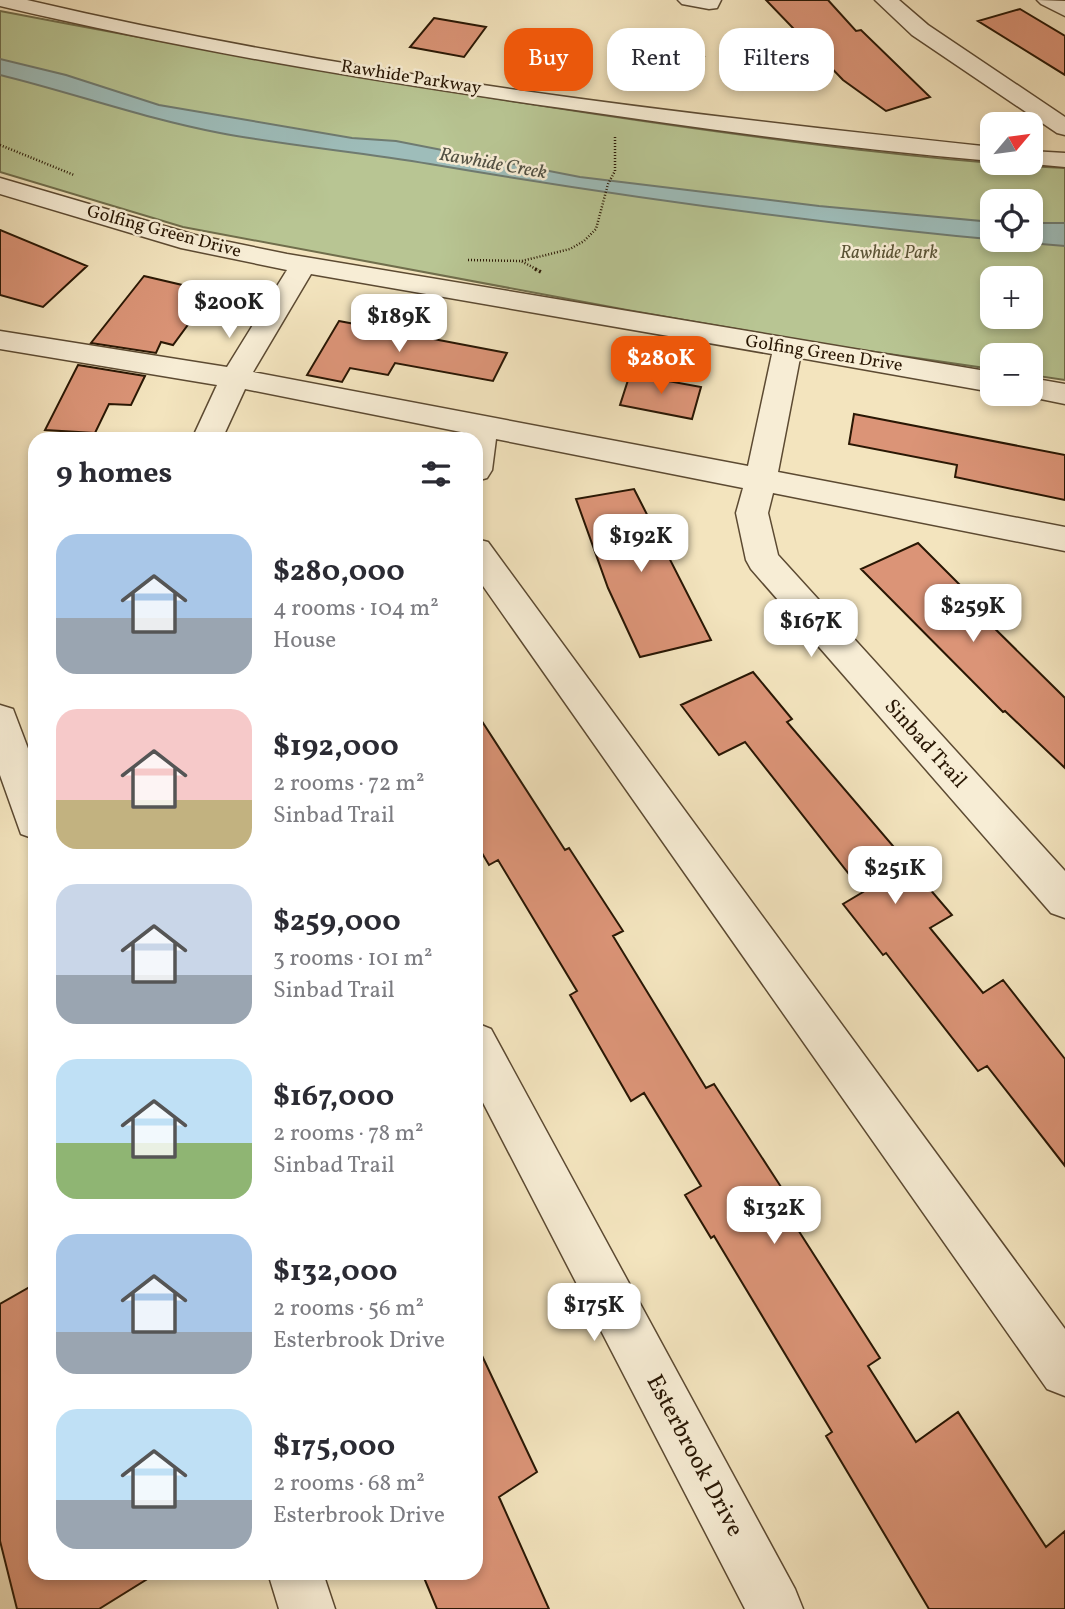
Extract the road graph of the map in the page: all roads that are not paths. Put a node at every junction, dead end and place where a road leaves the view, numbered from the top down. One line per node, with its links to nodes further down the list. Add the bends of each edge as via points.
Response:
1 (0, 0): 8 (street, Rawhide Parkway, via 370,73 635,113)
2 (689, 0): 3 (street)
3 (710, 0)
4 (886, 0): 7 (street, via 920,30)
5 (1048, 0): 6 (street)
6 (1065, 10)
7 (1065, 128)
8 (980, 153)
9 (1043, 159): 10 (street)
10 (1065, 160)
11 (0, 186): 12 (street, Golfing Green Drive, via 190,242)
12 (303, 265): 14 (street, Golfing Green Drive); 15 (street)
13 (0, 340): 15 (street)
14 (787, 349): 16 (street, Golfing Green Drive); 22 (street, Sinbad Trail)
15 (235, 378): 19 (street); 20 (street)
16 (980, 380)
17 (1043, 390): 18 (street)
18 (1065, 394)
19 (482, 426): 21 (street); 22 (street)
20 (211, 432)
21 (481, 432)
22 (761, 480): 23 (street); 27 (street, Sinbad Trail, via 752,513 763,560)
23 (1065, 539)
24 (483, 561): 29 (street)
25 (0, 720): 26 (street)
26 (28, 802)
27 (1065, 900)
28 (483, 1057): 32 (street, Esterbrook Drive)
29 (1065, 1371)
30 (297, 1580): 31 (street)
31 (307, 1609)
32 (775, 1609)

